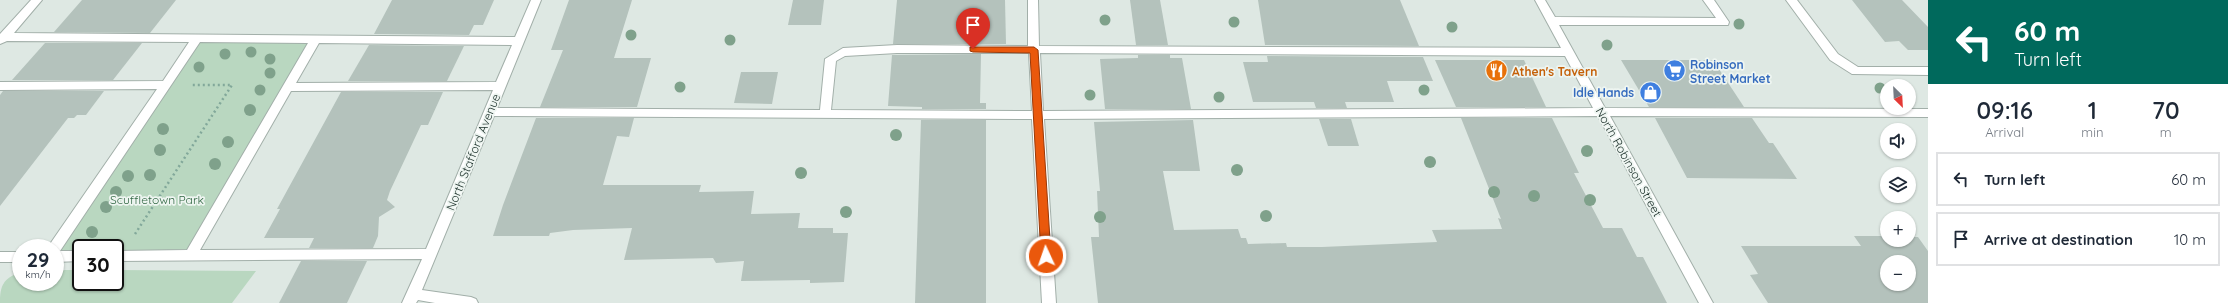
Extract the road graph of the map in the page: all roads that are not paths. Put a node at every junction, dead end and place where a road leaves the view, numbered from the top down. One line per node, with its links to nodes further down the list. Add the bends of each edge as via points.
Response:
1 (37, 0): 9 (street)
2 (536, 0): 11 (street, North Stafford Avenue)
3 (1033, 0): 12 (street)
4 (1540, 0): 7 (street, North Robinson Street)
5 (1708, 0): 7 (street, via 1724,22)
6 (1790, 0): 14 (street, via 1834,56 1856,71)
7 (1550, 21): 13 (street, North Robinson Street)
8 (197, 39): 9 (street); 10 (street); 15 (street)
9 (2, 40)
10 (315, 40): 11 (street); 18 (street)
11 (519, 41): 17 (street, North Stafford Avenue)
12 (1034, 50): 13 (street); 22 (street, via 897,49 843,52 831,59); 23 (street)
13 (1568, 52): 20 (street, North Robinson Street)
14 (1928, 71)
15 (165, 85): 16 (street); 24 (street)
16 (0, 86)
17 (500, 86): 18 (street); 19 (street, North Stafford Avenue)
18 (287, 87): 27 (street)
19 (489, 112): 22 (street); 25 (street, North Stafford Avenue)
20 (1601, 112): 21 (street); 23 (street); 33 (street, North Robinson Street)
21 (1928, 113)
22 (825, 114): 23 (street)
23 (1037, 115): 32 (street)
24 (61, 239)
25 (431, 254): 27 (street); 30 (street, North Stafford Avenue)
26 (124, 256): 27 (street)
27 (190, 256)
28 (0, 257): 29 (street)
29 (12, 257)
30 (412, 299): 31 (street)
31 (471, 303)
32 (1049, 303)
33 (1706, 303)

